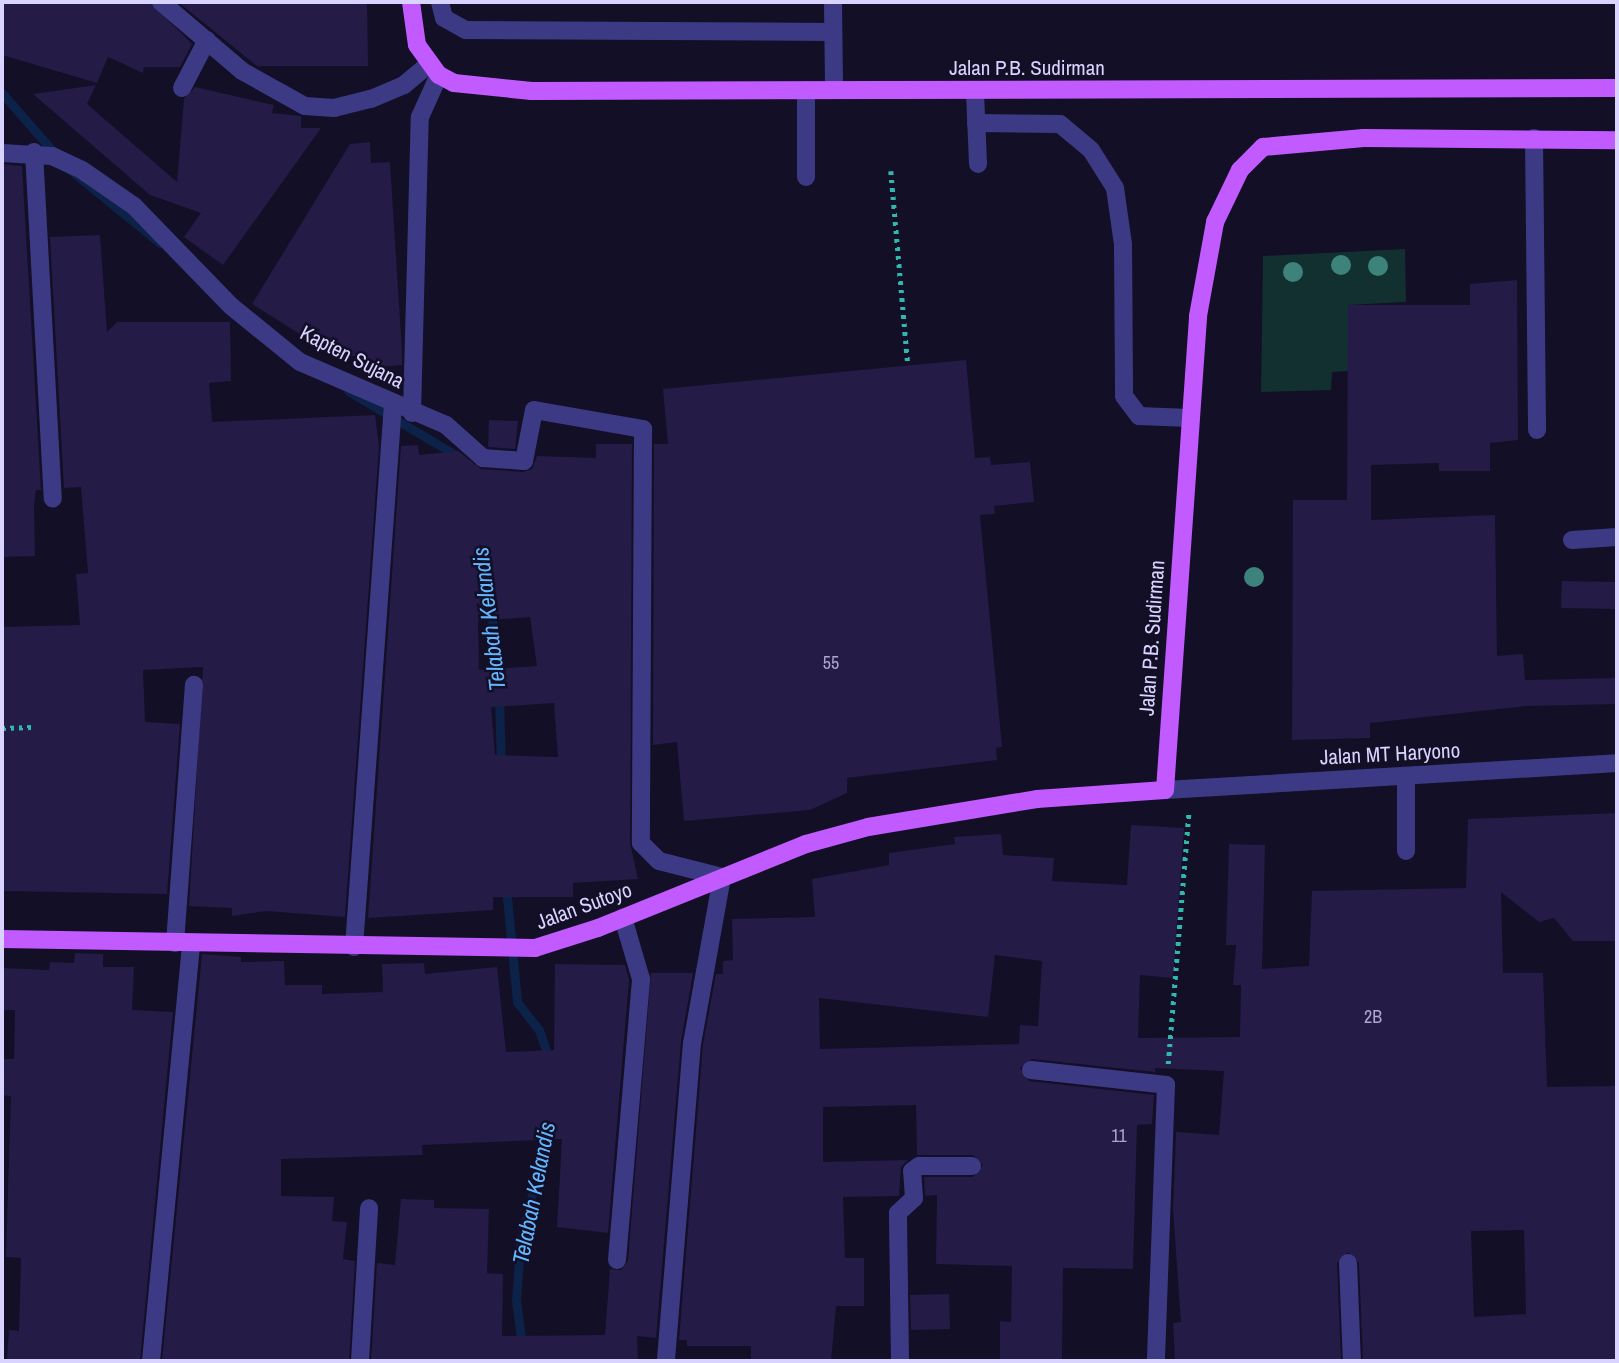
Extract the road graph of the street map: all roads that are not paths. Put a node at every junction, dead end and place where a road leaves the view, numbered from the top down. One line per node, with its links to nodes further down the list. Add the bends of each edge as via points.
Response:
1 (161, 2): 6 (street)
2 (411, 2): 7 (main road, via 417,45)
3 (440, 2): 5 (street, via 444,18 466,30)
4 (833, 2): 5 (street)
5 (833, 33): 11 (street)
6 (207, 40): 7 (street, via 242,71 293,102 316,108 371,99); 8 (street)
7 (433, 70): 10 (main road, Jalan P.B. Sudirman, via 454,83 532,91); 21 (street, Kapten Sujana, via 420,117)
8 (182, 88)
9 (1617, 88): 12 (main road, Jalan P.B. Sudirman)
10 (806, 90): 11 (main road, Jalan P.B. Sudirman); 19 (street)
11 (834, 90): 12 (main road, Jalan P.B. Sudirman)
12 (975, 92): 13 (street)
13 (976, 123): 18 (street); 22 (street, via 1060,124 1091,150 1115,188 1124,244 1125,396 1139,416)
14 (1534, 138): 15 (main road, Jalan P.B. Sudirman); 22 (main road, Jalan P.B. Sudirman, via 1364,138 1263,147 1240,170 1215,222 1198,316); 23 (street)
15 (1617, 139)
16 (34, 152): 17 (street, Kapten Sujana); 20 (street, Kapten Sujana, via 82,170 134,206 231,306 300,362); 24 (street)
17 (2, 153)
18 (978, 164)
19 (806, 177)
20 (392, 413): 21 (street, Kapten Sujana); 36 (street)
21 (412, 413): 32 (street, via 446,425 474,453 499,462 524,461 534,410 643,429 641,842 659,861)
22 (1189, 418): 30 (main road, Jalan P.B. Sudirman)
23 (1537, 430)
24 (53, 498)
25 (1617, 537): 26 (street)
26 (1572, 540)
27 (194, 685): 35 (street)
28 (1617, 763): 29 (street, Jalan MT Haryono)
29 (1406, 776): 30 (street, Jalan MT Haryono); 31 (street)
30 (1164, 790): 32 (main road, Jalan Sutoyo, via 1037,799 868,827)
31 (1406, 851)
32 (722, 877): 33 (main road, Jalan Sutoyo); 44 (street, via 691,1044)
33 (623, 918): 36 (main road, Jalan Sutoyo, via 535,948); 40 (street, via 641,979)
34 (2, 939): 35 (main road, Jalan Sutoyo)
35 (183, 944): 36 (main road, Jalan Sutoyo); 42 (street)
36 (354, 947)
37 (1031, 1070): 46 (street, via 1166,1086)
38 (972, 1166): 45 (street, via 919,1166 912,1171 914,1198 898,1213)
39 (369, 1208): 43 (street)
40 (617, 1260)
41 (1348, 1263): 47 (street)
42 (151, 1361)
43 (360, 1361)
44 (666, 1361)
45 (900, 1361)
46 (1157, 1361)
47 (1352, 1361)

